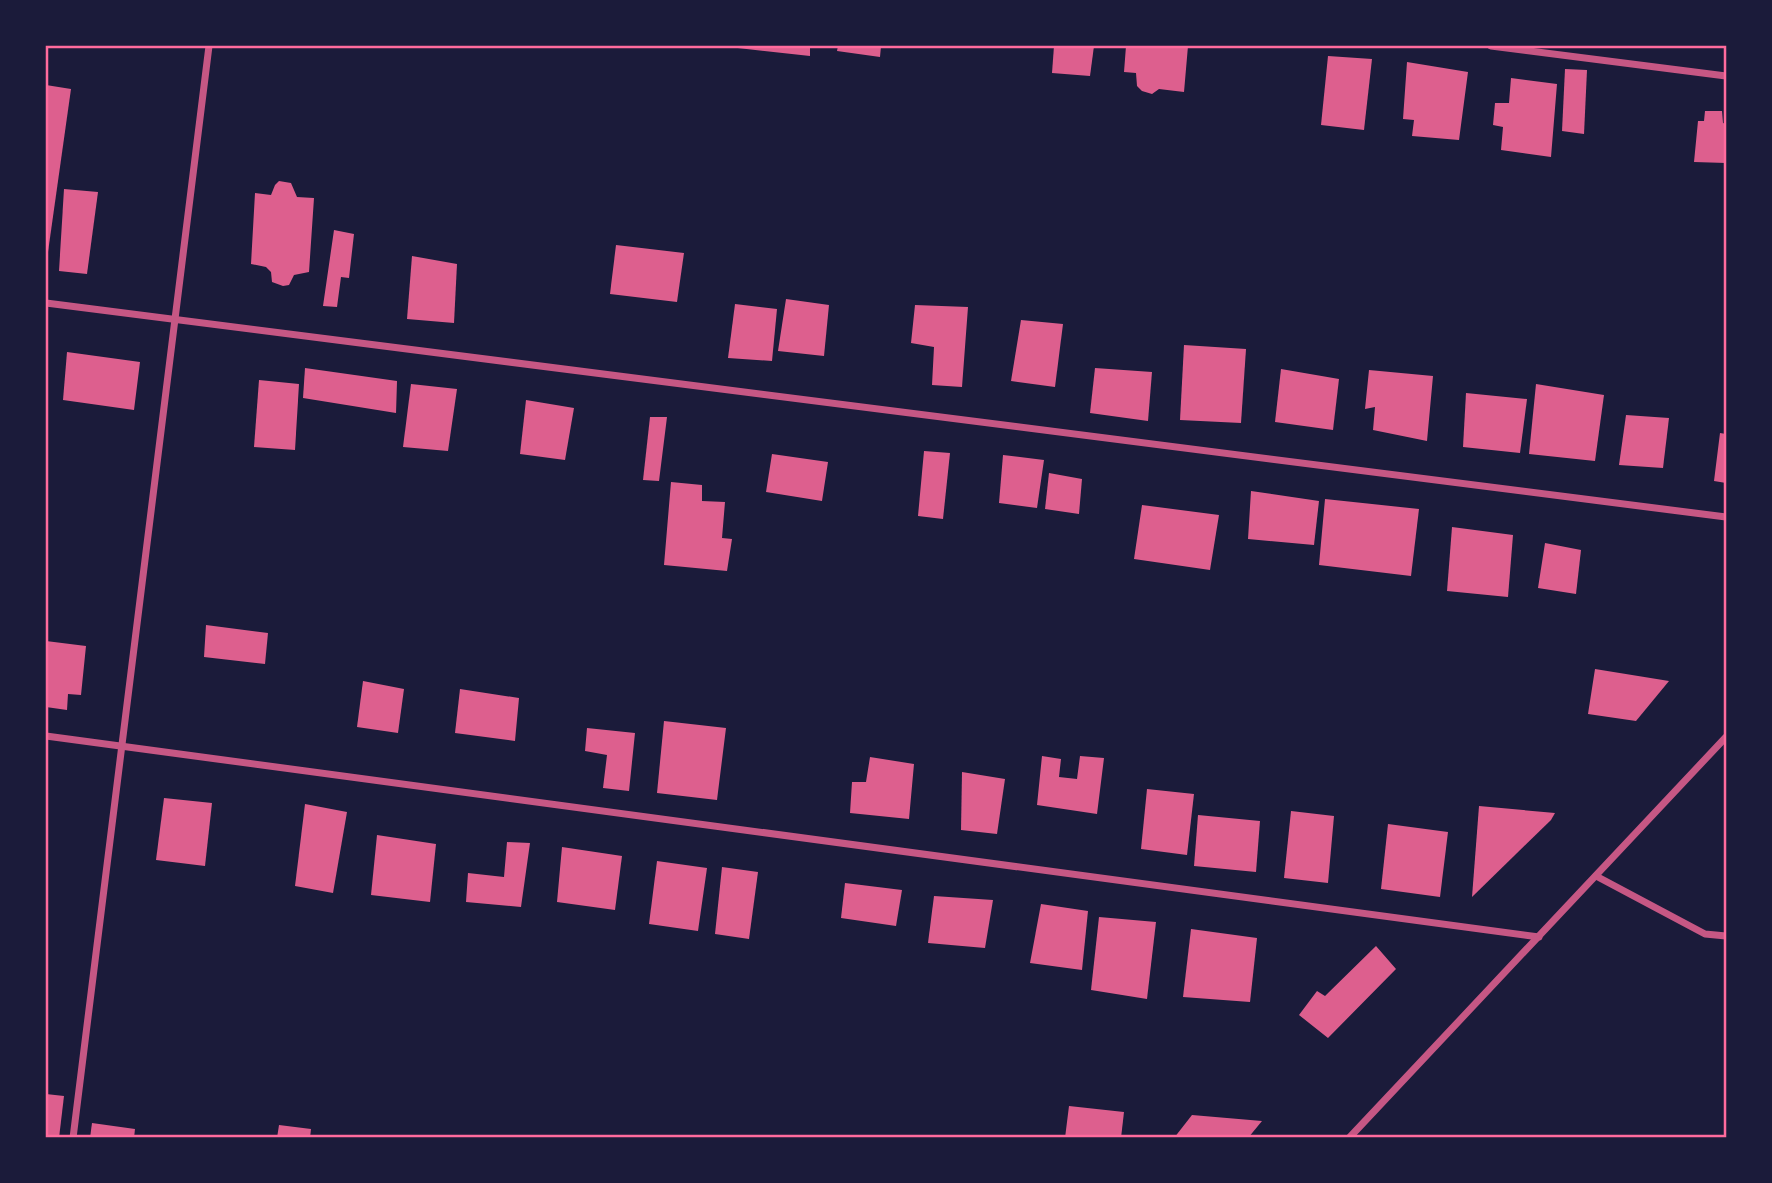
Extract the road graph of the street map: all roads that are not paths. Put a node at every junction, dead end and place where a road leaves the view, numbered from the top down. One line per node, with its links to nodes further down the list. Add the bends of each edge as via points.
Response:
1 (209, 46): 5 (street)
2 (1490, 46): 3 (street)
3 (1727, 76)
4 (46, 303): 5 (street)
5 (175, 320): 6 (street); 9 (street)
6 (1727, 517)
7 (46, 736): 9 (street)
8 (1727, 737): 10 (street)
9 (122, 746): 12 (street); 13 (street)
10 (1597, 876): 11 (street, via 1705,934); 12 (street)
11 (1727, 936)
12 (1539, 937): 14 (street)
13 (73, 1138)
14 (1349, 1138)

